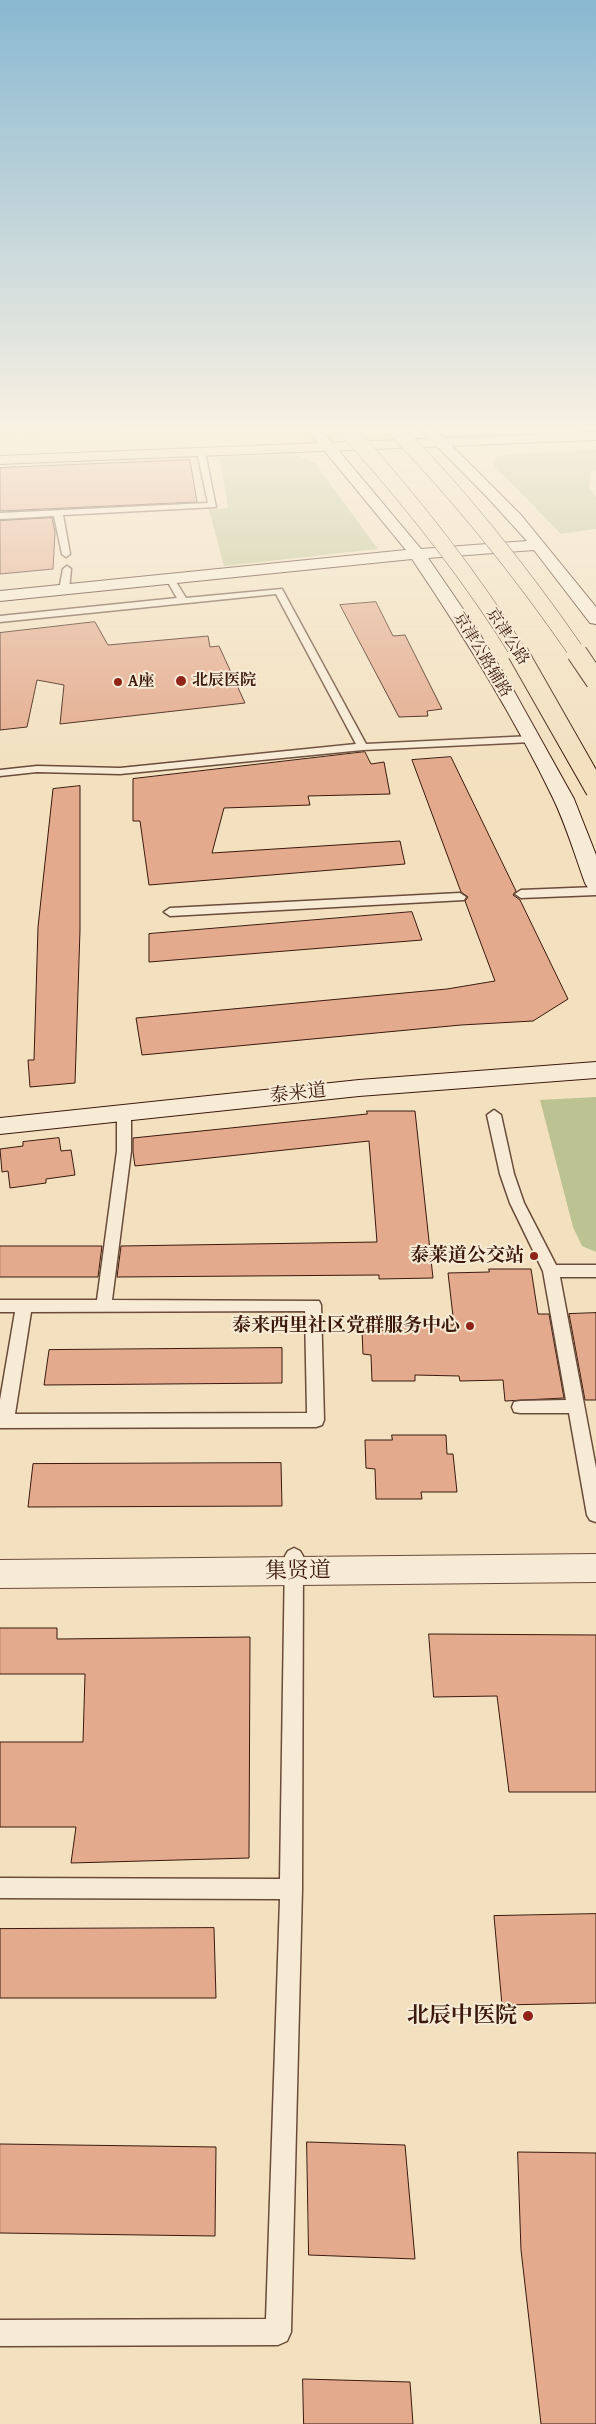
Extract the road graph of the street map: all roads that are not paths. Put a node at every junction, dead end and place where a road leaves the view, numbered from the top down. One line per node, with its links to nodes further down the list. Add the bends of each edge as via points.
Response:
1 (63, 540): 7 (lane)
2 (406, 540): 8 (main road, 京津公路辅路)
3 (439, 540): 20 (main road, 京津公路, bridge, via 520,656)
4 (493, 540): 16 (main road, bridge)
5 (534, 540): 6 (main road)
6 (539, 545): 8 (main road); 15 (main road)
7 (66, 554)
8 (417, 554): 10 (main road); 17 (main road, 京津公路辅路, via 467,628)
9 (67, 569): 11 (lane)
10 (170, 579): 11 (main road); 13 (lane)
11 (64, 590): 12 (main road)
12 (0, 596)
13 (183, 601): 14 (lane); 18 (lane, via 279,591)
14 (0, 619)
15 (596, 619)
16 (596, 681)
17 (532, 739): 18 (lane); 21 (main road, 京津公路辅路, via 564,799)
18 (363, 747): 19 (lane, via 120,771 37,769)
19 (0, 773)
20 (596, 790)
21 (596, 883)
22 (596, 891): 23 (lane)
23 (521, 894)
24 (460, 897): 25 (lane)
25 (170, 912)
26 (596, 1070): 27 (main road, 泰来道, via 359,1088)
27 (124, 1113): 29 (main road, 泰来道); 32 (lane, via 124,1151)
28 (494, 1115): 30 (lane, via 517,1203)
29 (0, 1126)
30 (551, 1271): 31 (lane); 35 (lane)
31 (596, 1271)
32 (104, 1304): 34 (lane); 37 (lane, via 313,1305 316,1420)
33 (0, 1306): 34 (lane)
34 (24, 1306): 37 (lane)
35 (577, 1406): 36 (lane); 38 (lane)
36 (520, 1407)
37 (3, 1421)
38 (596, 1515)
39 (596, 1554): 41 (main road, 集贤道)
40 (0, 1558): 41 (main road, 集贤道)
41 (294, 1564): 42 (main road, 集贤道); 43 (main road, 集贤道); 45 (lane)
42 (596, 1568)
43 (0, 1574)
44 (0, 1888): 45 (lane)
45 (292, 1889): 46 (lane, via 278,2332)
46 (0, 2333)

